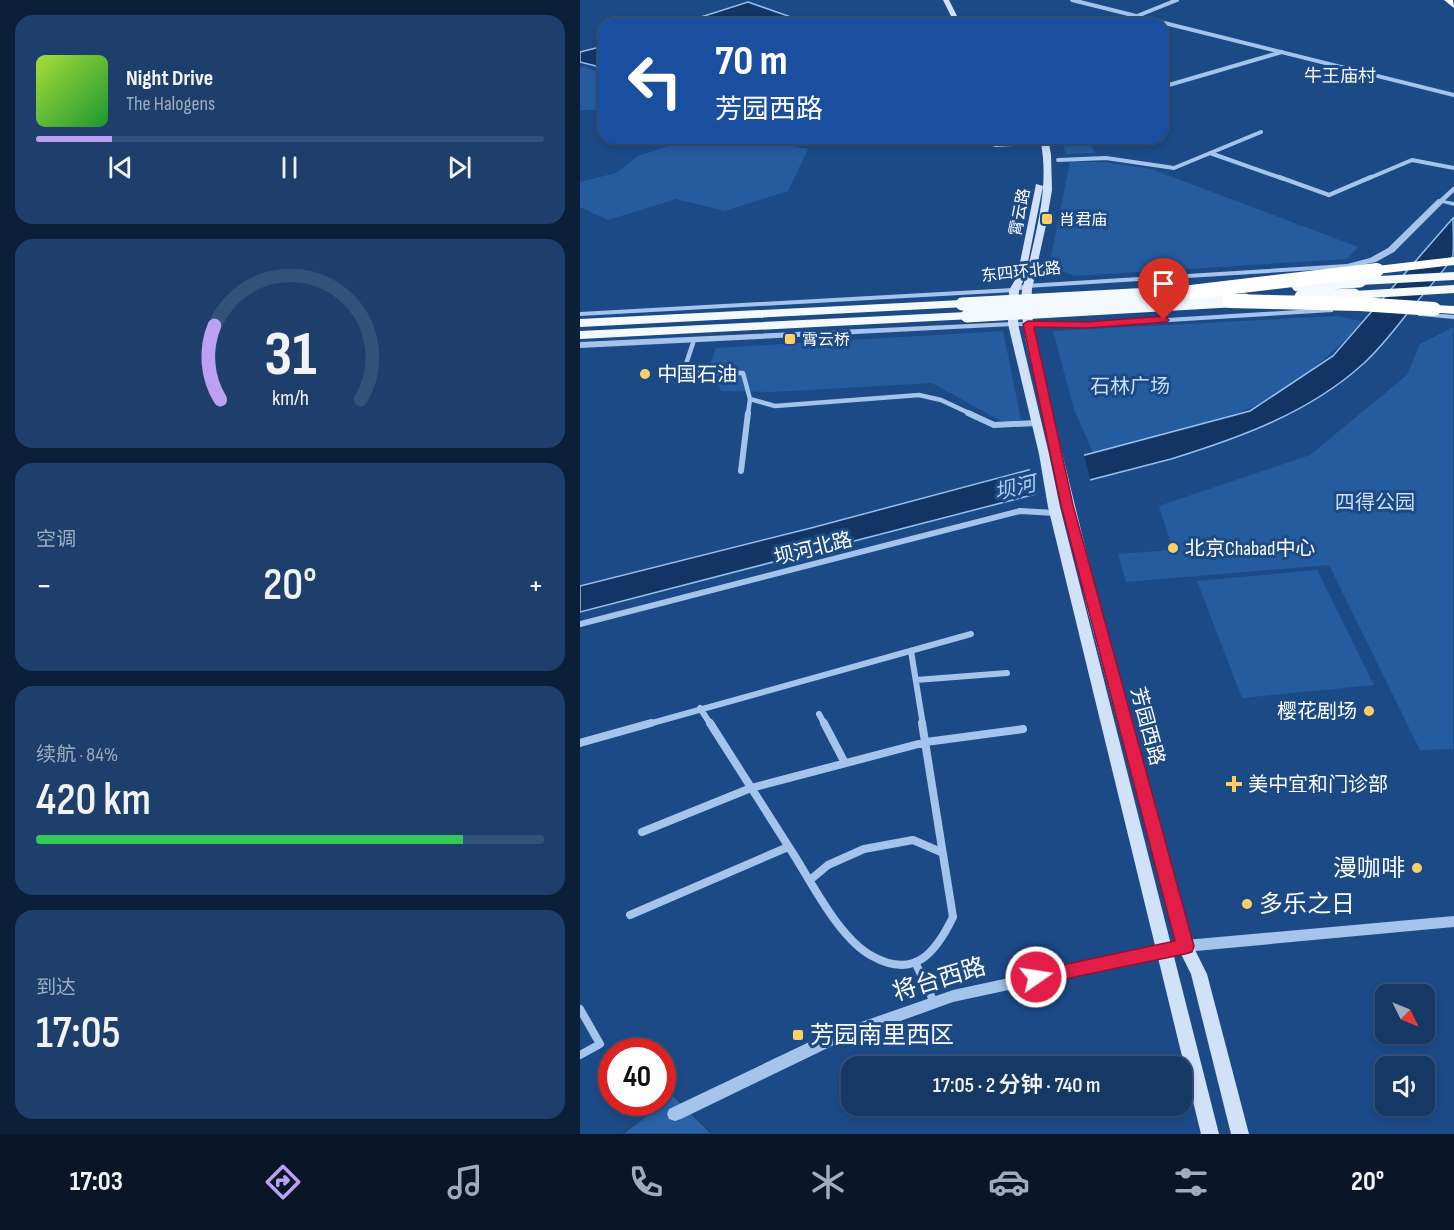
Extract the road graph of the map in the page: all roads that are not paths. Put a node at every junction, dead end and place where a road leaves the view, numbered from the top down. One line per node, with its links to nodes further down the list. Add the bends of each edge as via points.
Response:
1 (939, 0): 8 (main road)
2 (946, 0): 9 (main road)
3 (1072, 0): 7 (street)
4 (1177, 0): 7 (street)
5 (1448, 0): 6 (highway)
6 (1453, 5)
7 (1136, 16): 10 (street)
8 (948, 18)
9 (955, 18)
10 (1144, 18)
11 (1168, 24): 12 (street)
12 (1282, 52): 13 (street); 14 (street)
13 (1168, 85)
14 (1453, 96)
15 (1261, 132): 18 (street)
16 (1034, 144): 29 (main road, 霄云路, via 1041,160 1039,189 1021,277)
17 (1045, 144): 27 (main road, 霄云路, via 1048,183)
18 (1210, 153): 19 (street, via 1174,168 1106,158); 20 (street, via 1329,195 1412,160)
19 (1058, 160)
20 (1453, 168)
21 (1453, 189): 22 (street)
22 (1441, 201): 23 (street); 26 (street, 东四环北路, via 1391,250 1373,260 1347,266)
23 (1453, 204)
24 (1453, 261): 30 (highway, bridge)
25 (1453, 276): 30 (highway, 东四环北路, bridge)
26 (1082, 282): 27 (street, 东四环北路); 40 (street, via 1057,293 1065,317)
27 (1026, 286): 29 (street, 东四环北路); 39 (main road, 霄云路)
28 (1453, 289): 31 (highway, 东四环北路, bridge)
29 (1014, 290): 35 (street, 东四环北路); 38 (main road, 霄云路)
30 (1191, 292): 32 (highway, 东四环北路, bridge)
31 (1229, 301): 32 (highway, 东四环北路, bridge); 34 (highway, bridge, via 1360,304)
32 (965, 310): 37 (highway, 东四环北路); 41 (highway, 东四环北路)
33 (1453, 310): 34 (highway)
34 (1431, 312): 36 (street); 40 (street, via 1300,310)
35 (580, 314)
36 (1453, 317)
37 (580, 323)
38 (1013, 324): 39 (street); 42 (street); 45 (main road, 芳园西路)
39 (1028, 324): 40 (street); 46 (main road, 芳园西路)
40 (1087, 325)
41 (580, 335)
42 (694, 340): 43 (street); 44 (street, via 683,373 743,373)
43 (580, 345)
44 (750, 399): 45 (street, via 775,406 919,395 941,400 994,425); 47 (street)
45 (1036, 423): 46 (main road, 芳园西路)
46 (1050, 453): 48 (main road, 芳园西路)
47 (741, 471)
48 (1059, 508): 49 (street, 坝河北路, via 1020,512); 67 (main road, 芳园西路); 68 (main road, 芳园西路)
49 (580, 624)
50 (971, 634): 51 (street)
51 (911, 651): 53 (street); 54 (street)
52 (1008, 673): 53 (street)
53 (916, 681): 57 (street)
54 (700, 708): 58 (street); 60 (street)
55 (819, 714): 59 (street)
56 (1023, 729): 57 (street)
57 (926, 742): 59 (street); 63 (street)
58 (580, 743)
59 (845, 763): 60 (street)
60 (751, 788): 61 (street); 62 (street)
61 (642, 832)
62 (788, 847): 64 (street); 65 (street)
63 (941, 852): 64 (street, via 913,840 864,849 828,865); 69 (street, via 953,917 939,945 924,960)
64 (810, 880): 69 (street, via 851,939 865,950 895,964)
65 (630, 915)
66 (1453, 921): 67 (street, 将台西路)
67 (1185, 946): 68 (street, 将台西路); 75 (main road, 芳园西路, via 1199,974)
68 (1166, 950): 70 (street, 将台西路); 74 (main road, 芳园西路)
69 (915, 962): 70 (street)
70 (934, 1003): 73 (street, 将台西路, via 829,1040)
71 (580, 1009): 72 (street, via 600,1044)
72 (580, 1055)
73 (662, 1120)
74 (1210, 1134)
75 (1240, 1134)

